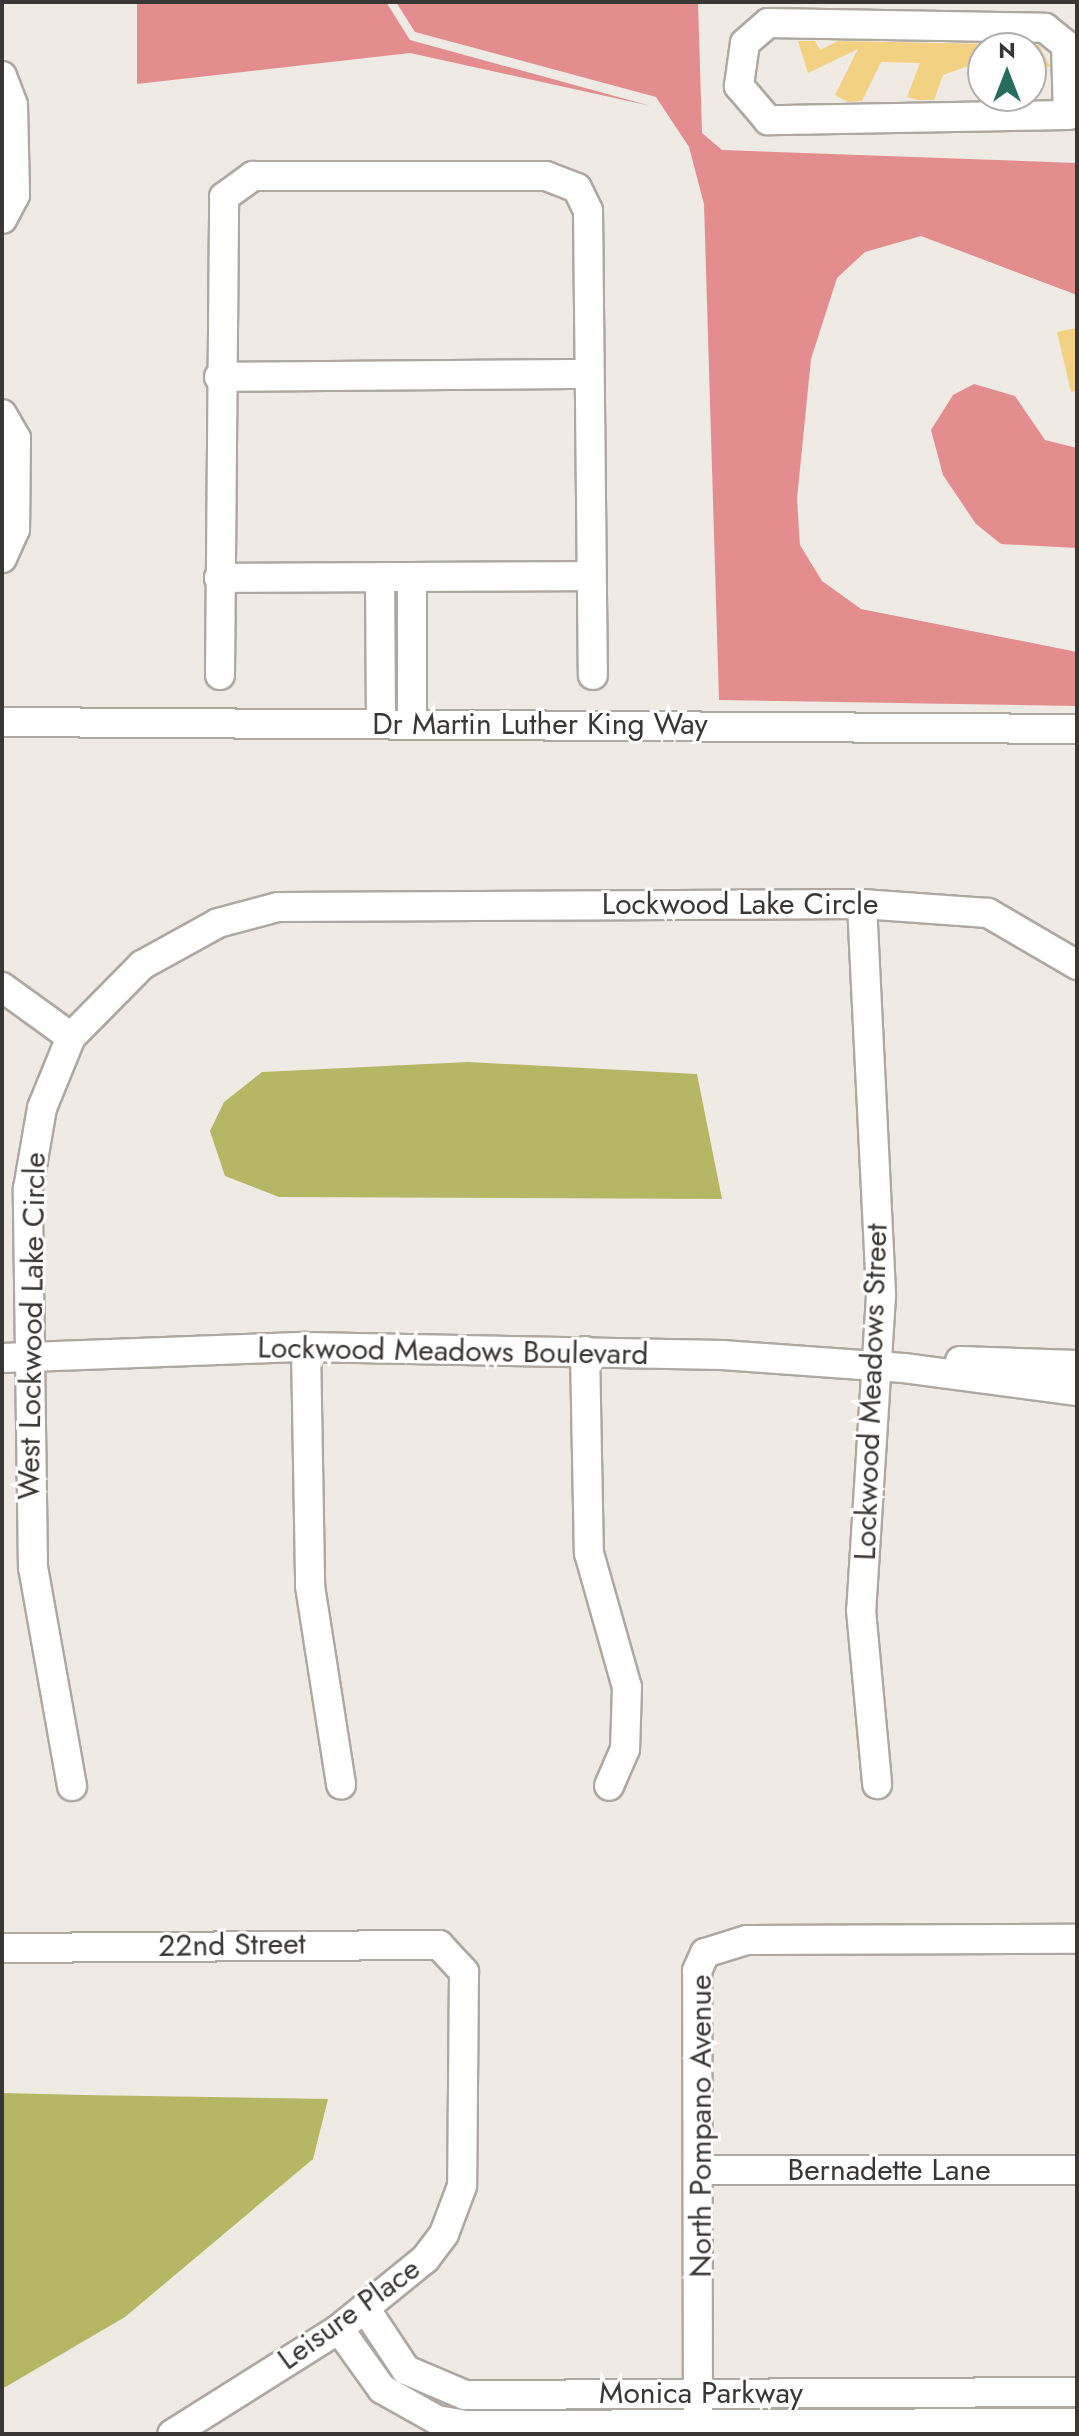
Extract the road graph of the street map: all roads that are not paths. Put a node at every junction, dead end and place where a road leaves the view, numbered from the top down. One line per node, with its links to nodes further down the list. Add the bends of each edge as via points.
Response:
1 (2, 76): 3 (street, via 13,105 15,195)
2 (1072, 115): 2 (street, via 1066,45 1045,28 768,23 739,59 745,101 768,120)
3 (2, 219)
4 (589, 374): 5 (street); 5 (street, via 586,202 561,178 253,176 224,197 220,216); 8 (street)
5 (219, 377): 11 (street)
6 (2, 414): 7 (street, via 16,438 15,529)
7 (2, 558)
8 (591, 576): 10 (street); 13 (street)
9 (380, 577): 10 (street); 11 (street); 15 (street)
10 (412, 577): 16 (street)
11 (219, 578): 12 (street)
12 (220, 675)
13 (593, 675)
14 (2, 722): 15 (street, Dr Martin Luther King Way)
15 (381, 723): 16 (street, Dr Martin Luther King Way)
16 (412, 723): 17 (street, Dr Martin Luther King Way)
17 (1077, 729)
18 (388, 904): 19 (street, Lockwood Lake Circle); 22 (street, West Lockwood Lake Circle, via 278,907 218,923 142,965)
19 (862, 904): 20 (street, Lockwood Lake Circle, via 941,904 988,913); 27 (street, Lockwood Meadows Street)
20 (1077, 965)
21 (2, 987): 22 (street)
22 (71, 1037): 25 (street, West Lockwood Lake Circle, via 33,1142)
23 (306, 1347): 24 (street, Lockwood Meadows Boulevard); 25 (street, Lockwood Meadows Boulevard); 30 (street, via 310,1586)
24 (585, 1351): 27 (street, Lockwood Meadows Boulevard); 32 (street, via 589,1553 627,1687 625,1749)
25 (15, 1357): 31 (street, West Lockwood Lake Circle, via 33,1568)
26 (1077, 1365): 27 (street, Lockwood Meadows Boulevard, via 951,1361)
27 (891, 1367): 28 (street, Lockwood Meadows Boulevard); 29 (street, Lockwood Meadows Street, via 861,1610)
28 (1077, 1391)
29 (877, 1784)
30 (341, 1785)
31 (72, 1786)
32 (609, 1786)
33 (1077, 1939): 36 (street, North Pompano Avenue, via 747,1940 705,1953 697,1971)
34 (2, 1948): 35 (street, 22nd Street, via 439,1945)
35 (457, 1958): 38 (street, Leisure Place, via 464,1972 459,2200 425,2259)
36 (701, 2170): 37 (street, Bernadette Lane); 41 (street, North Pompano Avenue)
37 (1077, 2170)
38 (365, 2308): 39 (street, Leisure Place); 42 (street, Monica Parkway, via 406,2370)
39 (339, 2329): 45 (street, Monica Parkway, via 382,2389); 46 (street, Leisure Place)
40 (1077, 2392): 41 (street, Monica Parkway)
41 (698, 2393): 42 (street, Monica Parkway); 44 (street, North Pompano Avenue)
42 (465, 2395): 45 (street)
43 (1077, 2423): 44 (street, Monica Parkway)
44 (698, 2429): 45 (street, Monica Parkway)
45 (464, 2430)
46 (172, 2434)

